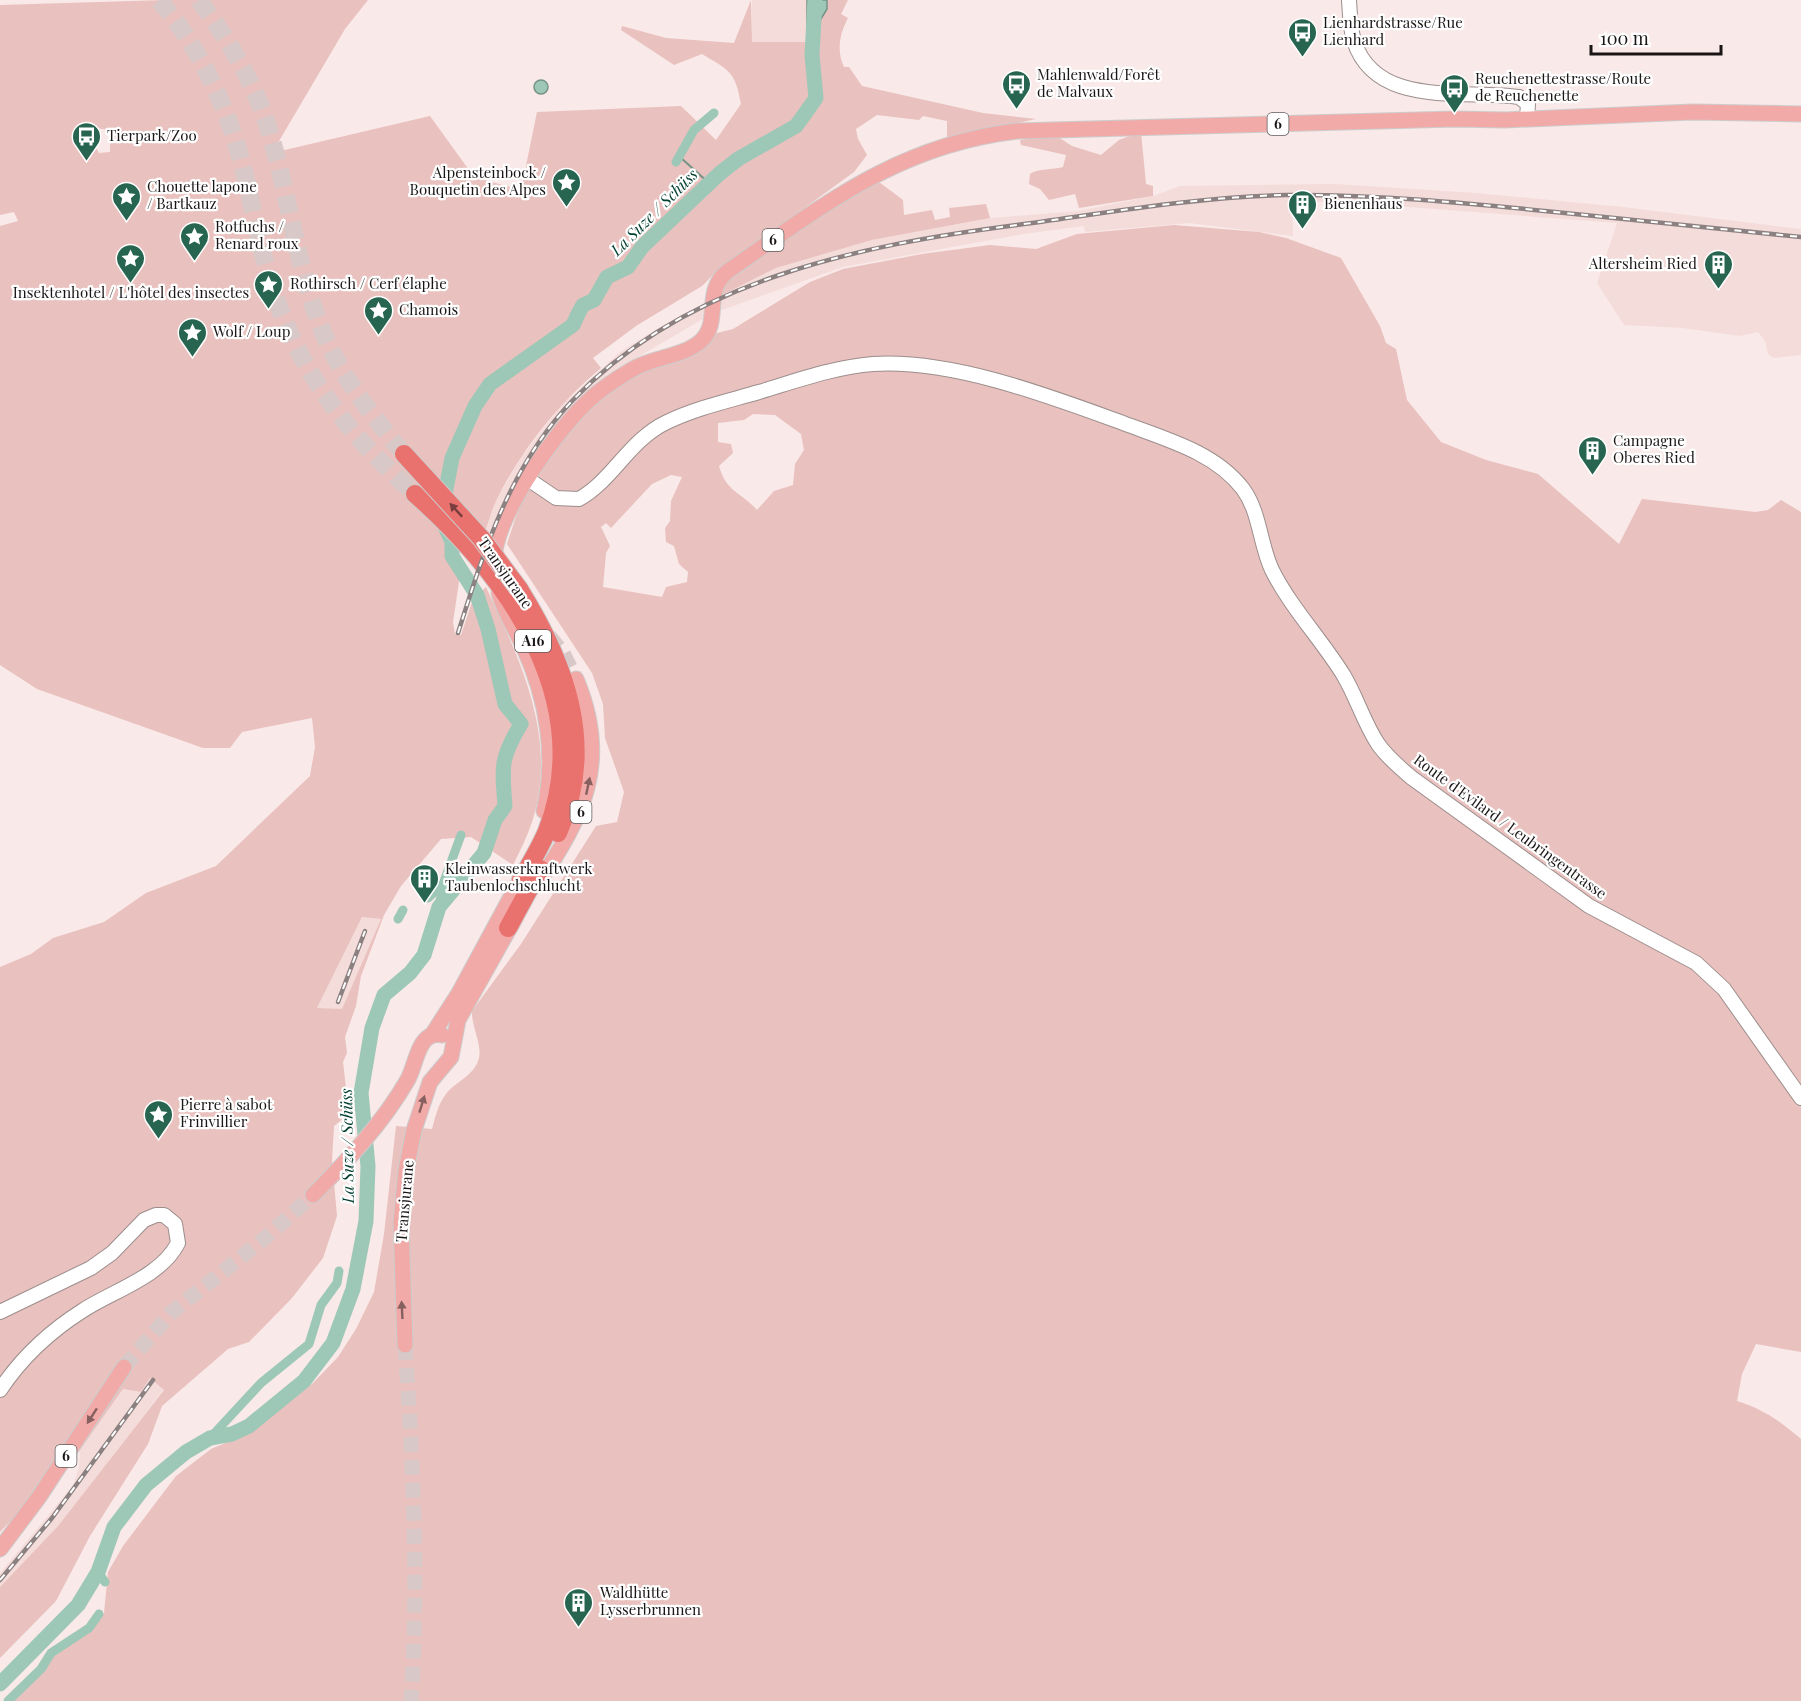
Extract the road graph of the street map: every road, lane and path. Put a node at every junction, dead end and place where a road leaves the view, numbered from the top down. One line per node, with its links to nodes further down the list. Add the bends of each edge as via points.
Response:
1 (1349, 0): 3 (street, via 1357,48 1369,68 1383,79 1416,90 1519,97 1528,104)
2 (1801, 114): 3 (main road, 6, via 1692,112)
3 (1527, 118): 5 (main road, 6, via 1017,131 932,149 852,186 722,276 714,290 710,323 702,340 690,348 641,364 606,386 573,417)
4 (403, 454): 9 (highway, Transjurane / A16, one-way to 4, bridge, via 563,821 571,789 575,742 569,693 548,640 519,589 481,538)
5 (528, 480): 8 (main road, 6, via 508,515 494,570 498,589 540,689 549,740 546,803 536,844); 14 (street, Route d'Evilard / Leubringentrasse, via 564,501 579,499 635,444 665,423 696,410 838,369 873,364 944,368 1023,390 1210,459 1245,492 1270,566 1284,593 1345,677 1378,743 1396,764 1589,906 1696,963 1724,989)
6 (416, 495): 8 (highway, Transjurane / A16, via 464,541 504,591 537,648 554,692 560,739 557,792 548,830)
7 (576, 679): 9 (main road, 6, one-way to 7, via 573,829 588,791 592,734)
8 (521, 880): 10 (main road, Transjurane / 6)
9 (508, 928): 11 (main road, Transjurane / 6, via 458,1020)
10 (432, 1035): 11 (main road, via 444,1036); 12 (main road, 6, via 422,1041)
11 (452, 1046): 13 (main road, 6)
12 (419, 1052): 13 (main road, via 428,1066); 15 (main road, 6, via 413,1070 378,1124)
13 (445, 1065): 17 (main road, Transjurane / 6, one-way to 13, via 401,1222 406,1170 430,1082)
14 (1801, 1098)
15 (314, 1195)
16 (0, 1312): 19 (street, via 91,1268 150,1217 164,1215 175,1224 178,1243 168,1257 54,1330 28,1354)
17 (405, 1345)
18 (123, 1367): 20 (main road, 6, one-way to 20, via 39,1497)
19 (0, 1390)
20 (0, 1549)

